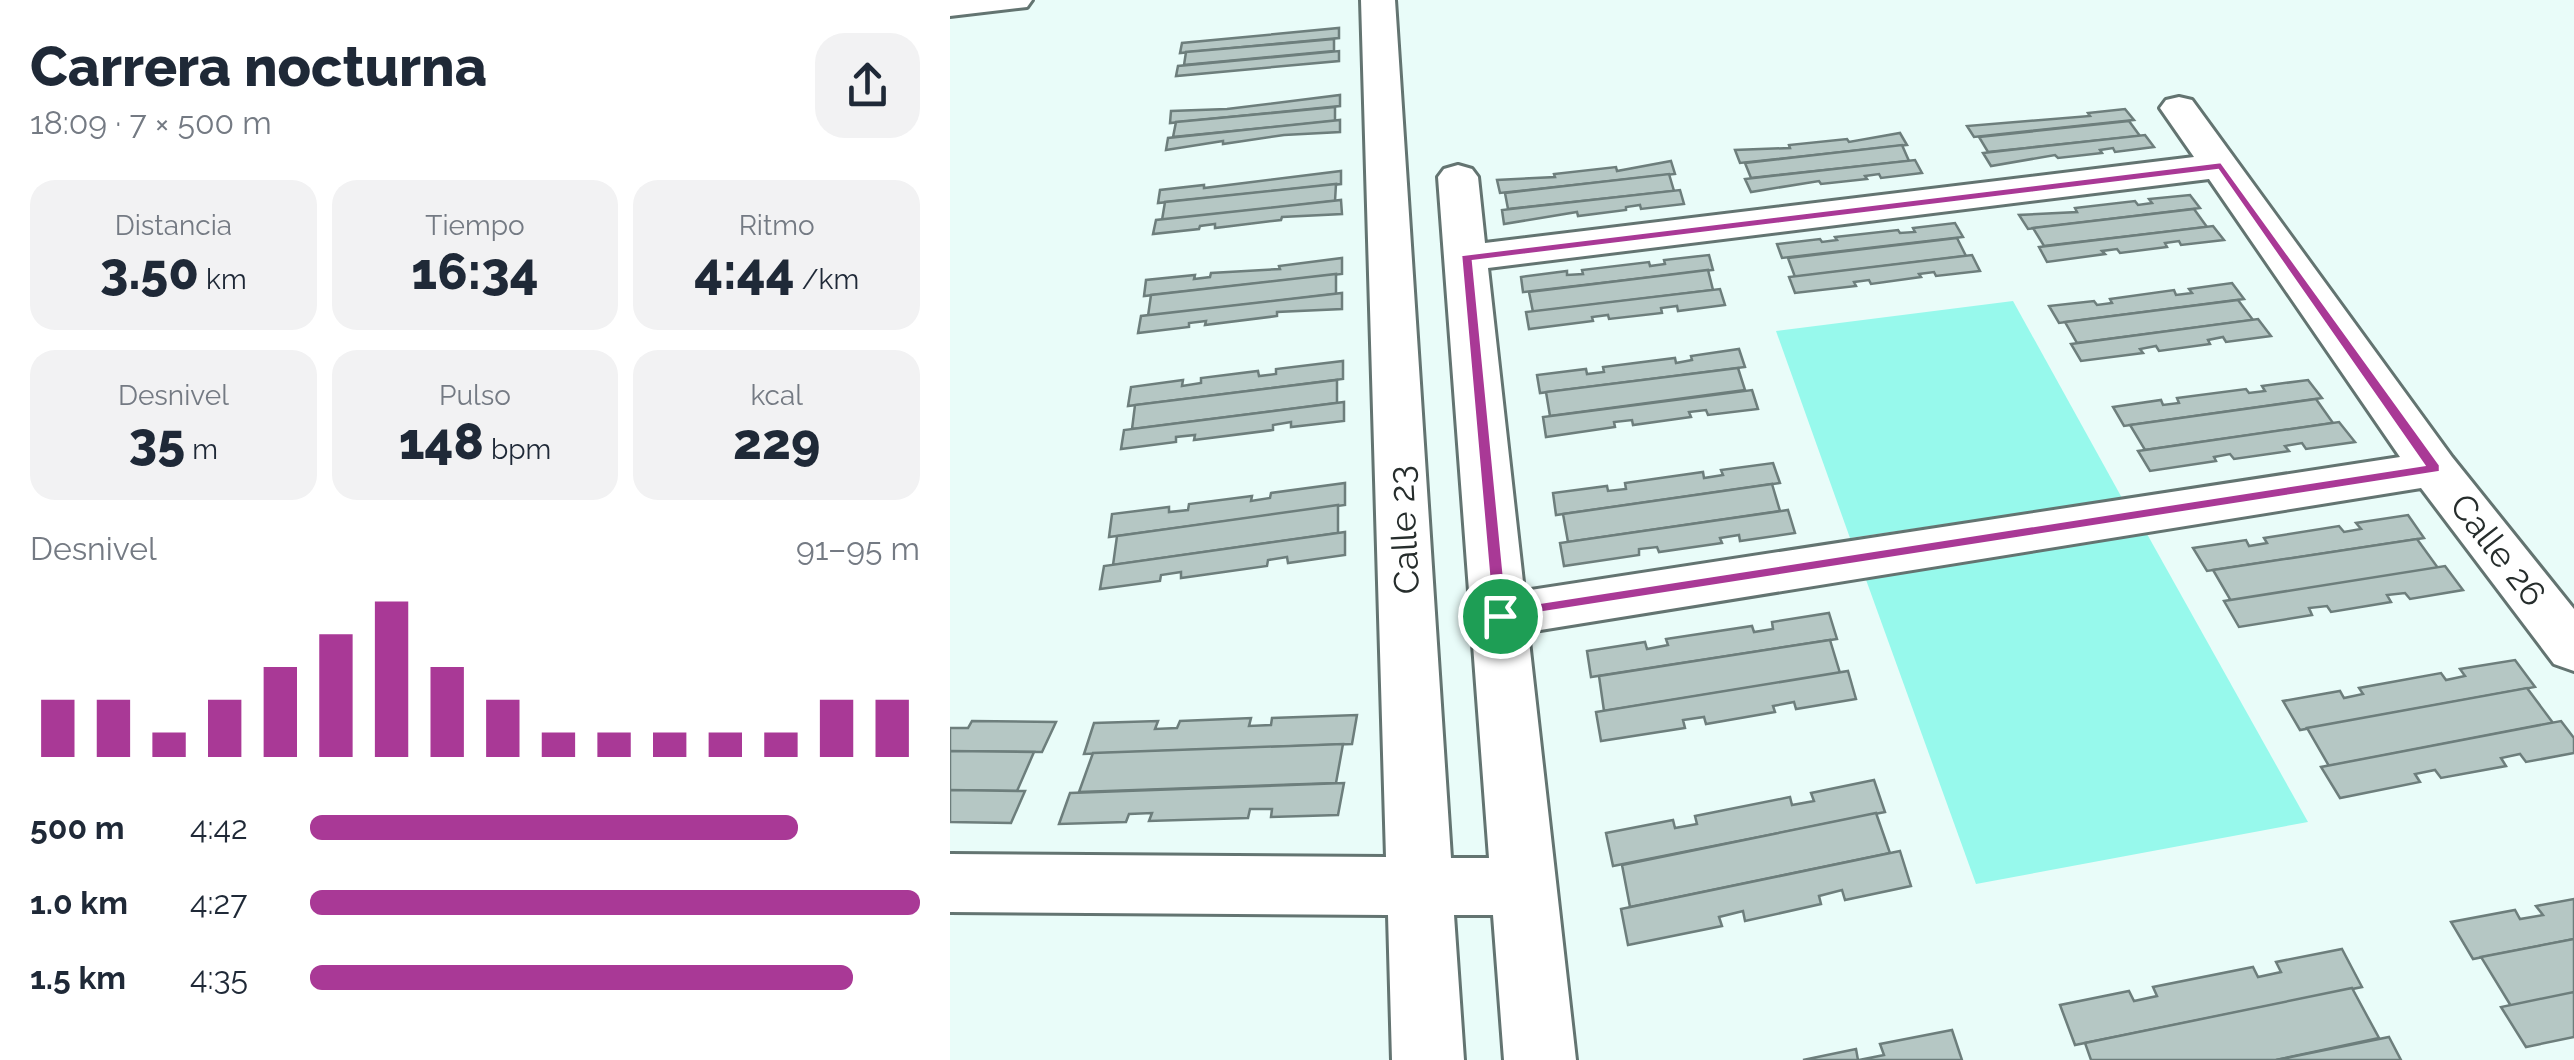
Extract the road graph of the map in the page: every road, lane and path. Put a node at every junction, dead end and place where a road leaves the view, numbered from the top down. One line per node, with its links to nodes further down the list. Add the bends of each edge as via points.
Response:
1 (1015, 0): 3 (street)
2 (1378, 0): 12 (street, Calle 23)
3 (950, 6)
4 (2179, 108): 5 (street, Calle 26)
5 (2221, 166): 7 (street); 8 (street, Calle 26)
6 (1458, 177): 7 (street)
7 (1466, 258): 9 (street)
8 (2434, 469): 9 (street); 10 (street, Calle 26)
9 (1500, 616): 13 (street)
10 (2574, 648)
11 (950, 883): 12 (street)
12 (1421, 884): 13 (street); 14 (street, Calle 23)
13 (1524, 887): 15 (street)
14 (1428, 1060)
15 (1540, 1060)

